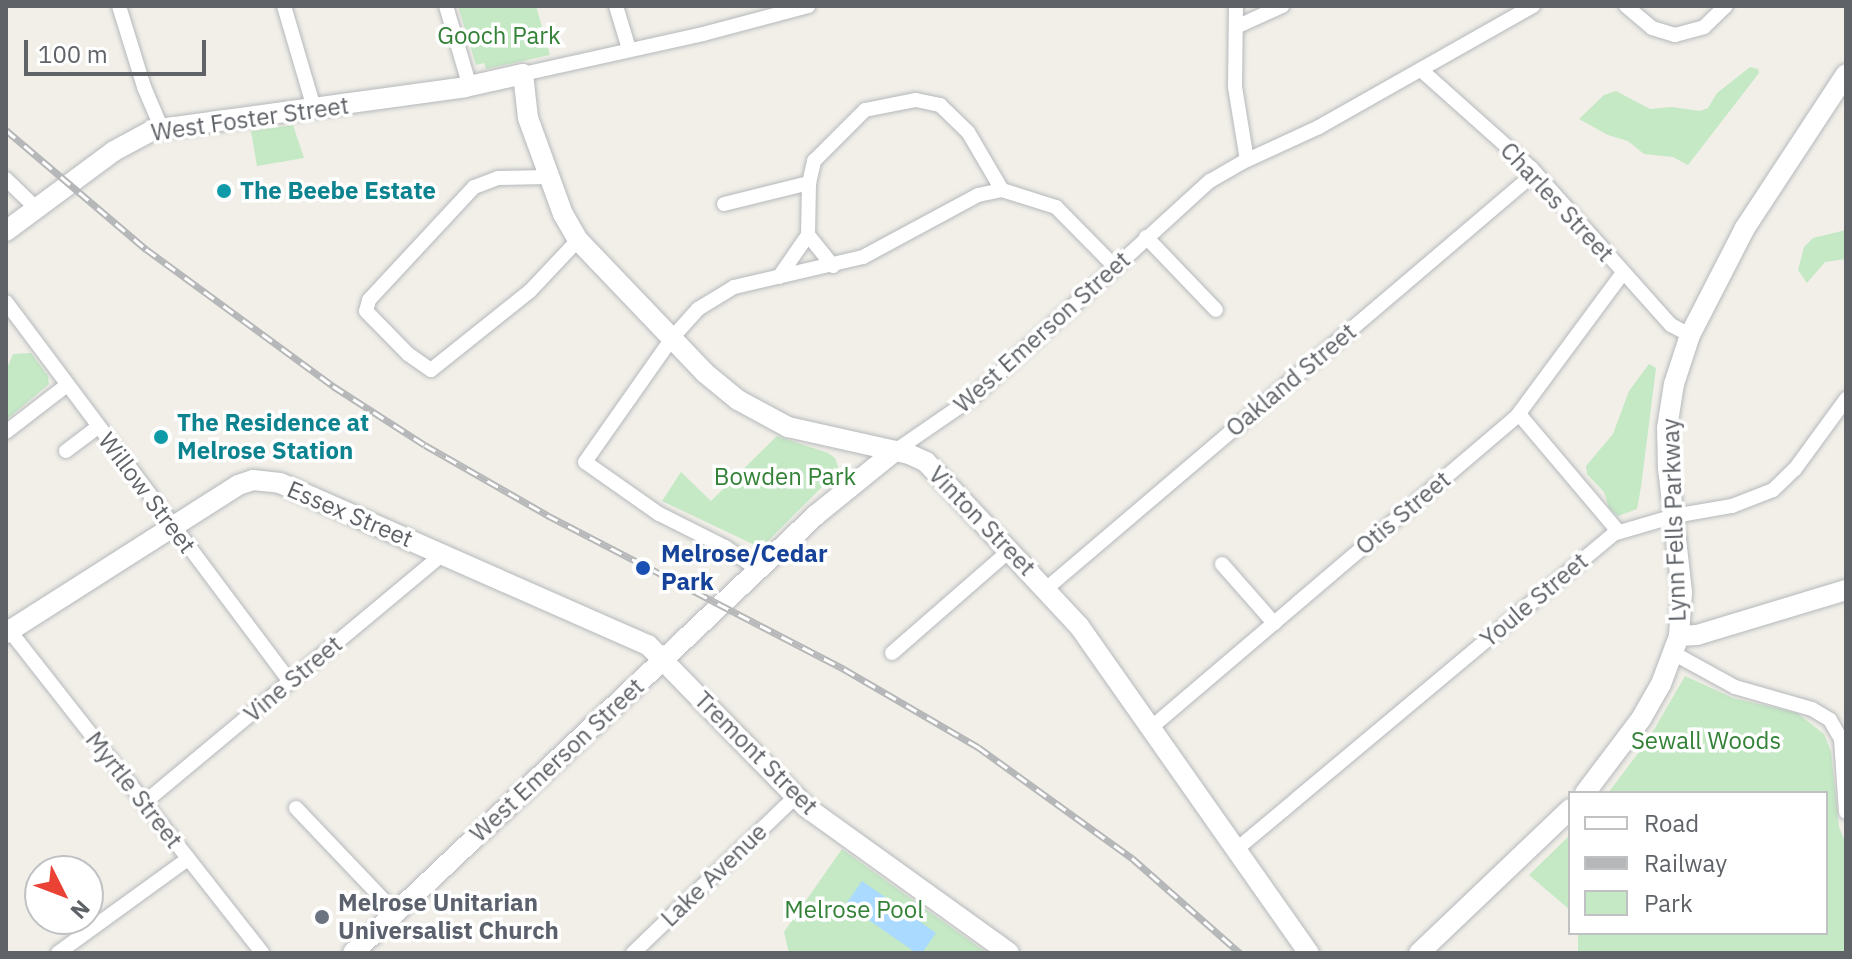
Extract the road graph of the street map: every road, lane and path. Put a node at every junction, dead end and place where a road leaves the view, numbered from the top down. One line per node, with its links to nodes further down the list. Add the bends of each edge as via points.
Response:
1 (119, 6): 21 (street)
2 (284, 6): 19 (street)
3 (446, 6): 18 (street)
4 (616, 6): 13 (street)
5 (808, 6): 11 (street)
6 (1236, 6): 12 (street)
7 (1282, 6): 12 (street)
8 (1533, 6): 14 (street, West Emerson Street)
9 (1626, 6): 10 (street, via 1652,28 1675,35 1704,27)
10 (1726, 6)
11 (789, 9): 13 (street)
12 (1236, 27): 22 (street, via 1235,87)
13 (629, 49): 15 (street)
14 (1421, 70): 22 (street, West Emerson Street); 23 (street, Charles Street)
15 (523, 74): 17 (street, West Foster Street); 20 (street, Vinton Street)
16 (1846, 74): 40 (street, Lynn Fells Parkway, via 1745,228)
17 (495, 81): 18 (street, West Foster Street); 20 (street, Vinton Street)
18 (470, 87): 19 (street, West Foster Street)
19 (314, 108): 21 (street, West Foster Street)
20 (528, 118): 24 (street, Vinton Street)
21 (161, 127): 29 (street, West Foster Street, via 123,146)
22 (1247, 160): 32 (street, West Emerson Street, via 1210,181)
23 (1535, 173): 36 (street, Charles Street); 56 (street, Oakland Street)
24 (549, 177): 33 (street, Vinton Street); 33 (street, via 498,178 474,187 368,302 366,311 430,370 530,291)
25 (6, 179): 29 (street)
26 (809, 183): 27 (street, via 816,157 857,114 916,100 938,104 958,120); 28 (street); 31 (street)
27 (1002, 190): 34 (street, via 978,195 877,251); 35 (street, via 1056,207)
28 (724, 204)
29 (36, 208): 30 (street, West Foster Street)
30 (6, 231)
31 (808, 235): 34 (street); 37 (street)
32 (1146, 237): 35 (street, West Emerson Street); 39 (street)
33 (578, 240): 41 (street, Vinton Street)
34 (833, 266): 37 (street)
35 (1114, 266): 48 (street, West Emerson Street, via 972,398)
36 (1623, 273): 40 (street, Charles Street, via 1671,325); 44 (street, Otis Street)
37 (779, 277): 41 (street, via 717,296)
38 (6, 302): 42 (street, Willow Street)
39 (1216, 310)
40 (1690, 335): 49 (street, Lynn Fells Parkway, via 1667,428)
41 (672, 338): 48 (street, Vinton Street, via 721,387 778,423); 55 (street, via 585,462 659,514)
42 (67, 385): 45 (street, Willow Street); 46 (street)
43 (1846, 399): 49 (street, Youle Street, via 1795,469 1773,490 1732,506)
44 (1519, 414): 51 (street); 58 (street, Otis Street)
45 (98, 427): 47 (street); 50 (street, Willow Street)
46 (6, 432)
47 (66, 451)
48 (895, 451): 52 (street, Vinton Street, via 926,462); 55 (street, West Emerson Street)
49 (1674, 516): 51 (street, Youle Street); 60 (street, Lynn Fells Parkway, via 1682,592)
50 (172, 527): 53 (street, Essex Street, via 238,485 270,481); 59 (street, Essex Street); 63 (street, Willow Street)
51 (1618, 531): 72 (street, Youle Street)
52 (1010, 550): 56 (street, Vinton Street); 61 (street)
53 (442, 555): 62 (street, Essex Street, via 643,643); 63 (street, Vine Street)
54 (1222, 564): 58 (street)
55 (753, 565): 62 (street, West Emerson Street)
56 (1047, 588): 65 (street, Vinton Street)
57 (1846, 590): 60 (street)
58 (1274, 623): 65 (street, Otis Street)
59 (7, 630): 68 (street, Myrtle Street)
60 (1676, 645): 64 (street, via 1735,687 1812,709); 66 (street, Lynn Fells Parkway, via 1641,719)
61 (892, 653)
62 (664, 659): 67 (street, Tremont Street); 74 (street, West Emerson Street)
63 (290, 682): 68 (street, Vine Street)
64 (1841, 725): 71 (street)
65 (1153, 726): 72 (street, Vinton Street)
66 (1587, 791)
67 (795, 797): 78 (street, Lake Avenue); 79 (street, Tremont Street)
68 (144, 803): 73 (street, Myrtle Street)
69 (296, 808): 74 (street)
70 (1568, 811): 81 (street)
71 (1846, 812)
72 (1238, 848): 80 (street, Vinton Street)
73 (188, 859): 75 (street); 76 (street, Myrtle Street)
74 (396, 913): 77 (street, West Emerson Street)
75 (58, 953)
76 (262, 953)
77 (353, 953)
78 (633, 953)
79 (1009, 953)
80 (1309, 953)
81 (1419, 953)

